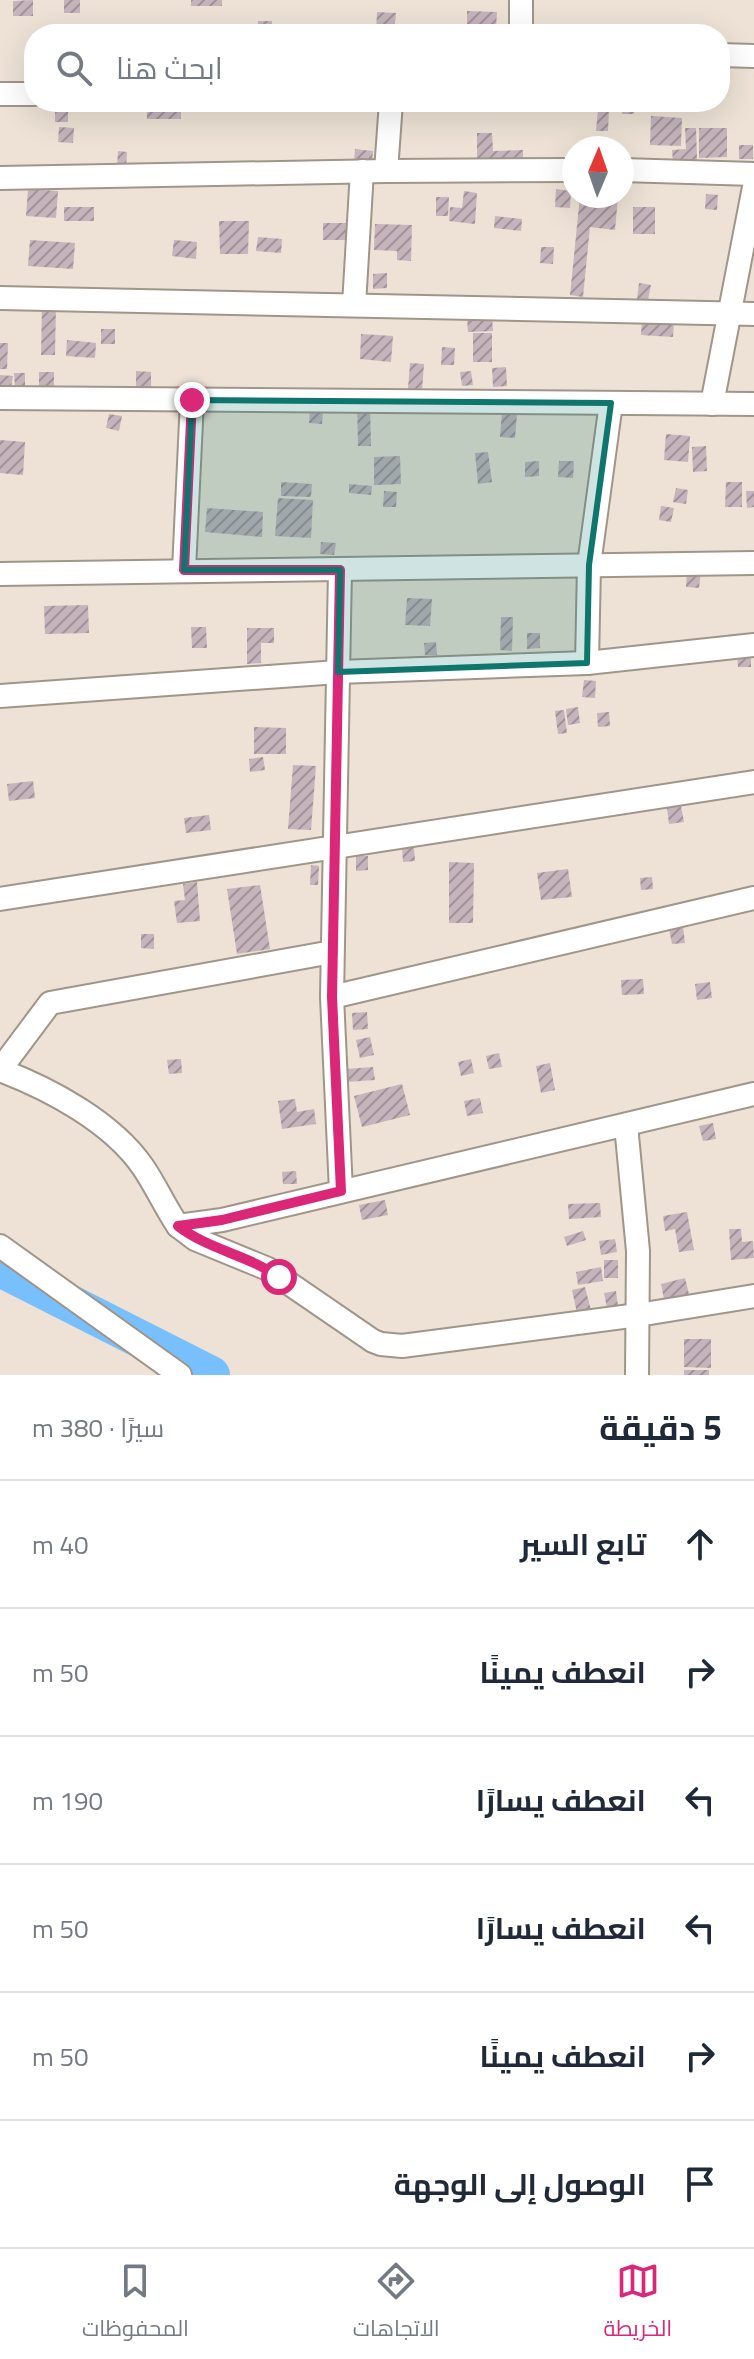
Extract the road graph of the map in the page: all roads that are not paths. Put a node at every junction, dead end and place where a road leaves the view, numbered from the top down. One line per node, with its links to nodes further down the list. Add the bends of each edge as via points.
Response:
1 (521, 0): 2 (street)
2 (521, 24)
3 (730, 55): 4 (street)
4 (754, 56)
5 (0, 94): 6 (street)
6 (24, 94)
7 (390, 112): 11 (street)
8 (562, 170): 11 (street)
9 (634, 170): 12 (street)
10 (362, 171): 11 (street); 13 (street); 16 (street)
11 (386, 171)
12 (754, 174)
13 (0, 178)
14 (754, 187): 17 (street)
15 (0, 298): 16 (street)
16 (354, 305): 17 (street)
17 (728, 313): 18 (street); 22 (street)
18 (754, 314)
19 (0, 398): 20 (street)
20 (192, 400): 21 (street); 26 (street)
21 (611, 403): 22 (street); 25 (street)
22 (712, 404): 23 (street)
23 (754, 404)
24 (754, 563): 25 (street)
25 (589, 565): 27 (street); 30 (street)
26 (184, 570): 27 (street); 28 (street)
27 (340, 570): 31 (street)
28 (0, 574)
29 (754, 645): 30 (street)
30 (587, 663): 31 (street)
31 (338, 672): 32 (street); 34 (street)
32 (0, 696)
33 (754, 782): 34 (street)
34 (335, 847): 36 (street); 37 (street)
35 (754, 898): 38 (street)
36 (0, 899)
37 (332, 952): 38 (street); 39 (street, via 50,1003)
38 (332, 997): 42 (street)
39 (0, 1070): 43 (street, via 37,1084 106,1129 144,1168)
40 (754, 1094): 41 (street)
41 (626, 1125): 42 (street); 46 (street, via 638,1251)
42 (341, 1191): 43 (street)
43 (178, 1226): 46 (street, via 195,1239 268,1269 381,1344 402,1346)
44 (0, 1246): 47 (street)
45 (754, 1296): 46 (street)
46 (638, 1315): 48 (street)
47 (180, 1375)
48 (637, 1375)

